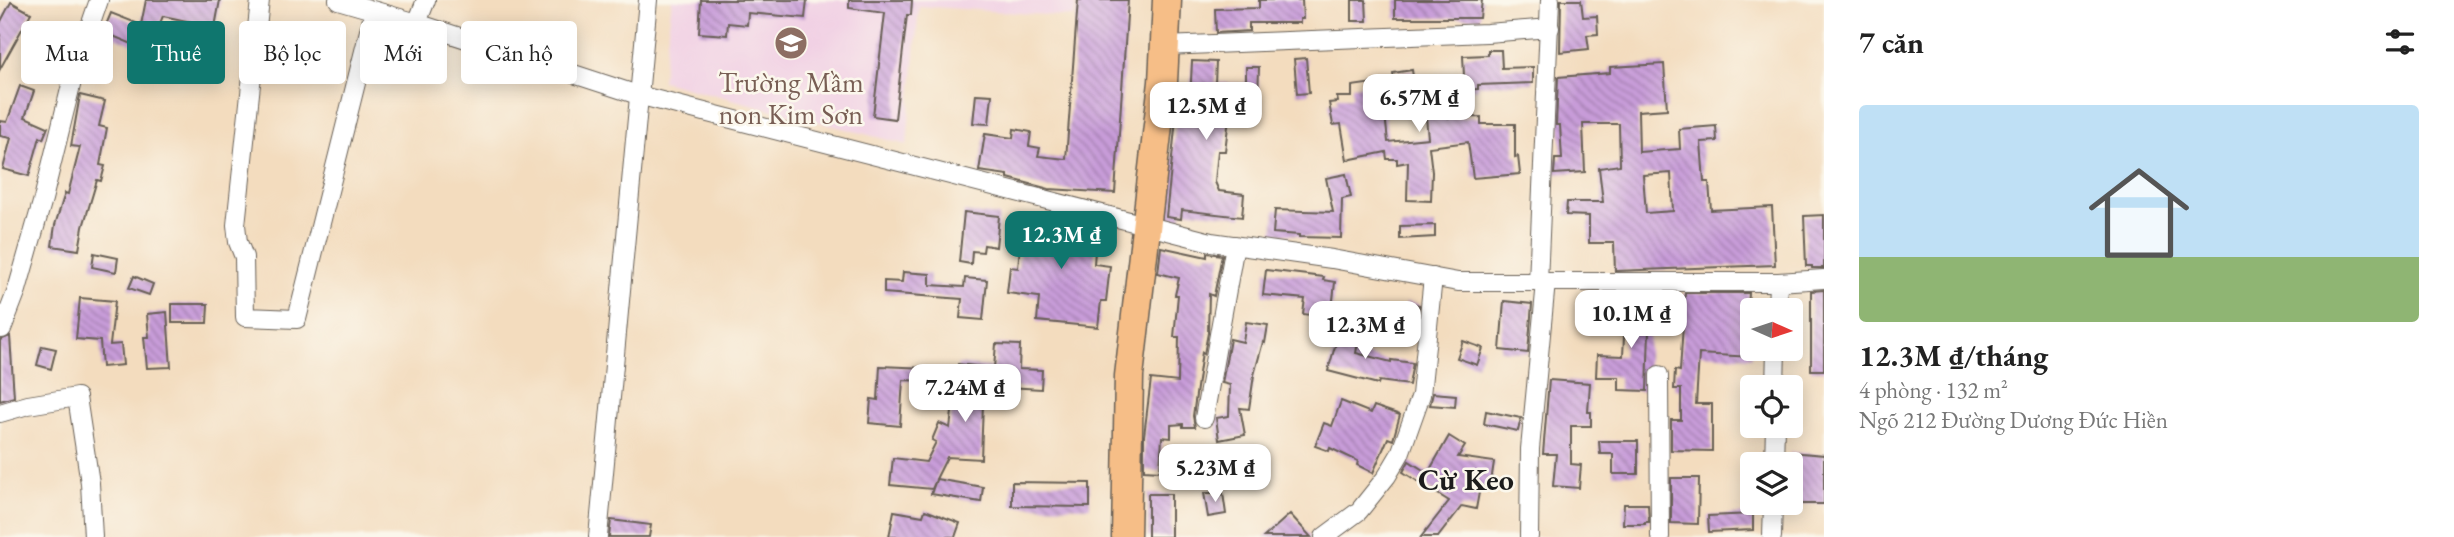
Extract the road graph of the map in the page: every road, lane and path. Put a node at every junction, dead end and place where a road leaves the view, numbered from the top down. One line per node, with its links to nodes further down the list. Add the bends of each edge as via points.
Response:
1 (99, 0): 22 (street, via 74,73 17,289)
2 (260, 0): 8 (street, via 236,225 244,257 245,317 297,319)
3 (338, 0): 8 (street)
4 (426, 0): 10 (street)
5 (648, 0): 14 (street)
6 (1167, 0): 13 (highway)
7 (1550, 0): 11 (street)
8 (374, 11): 9 (street)
9 (411, 21)
10 (419, 21)
11 (1550, 28): 13 (street); 19 (street)
12 (447, 32): 14 (street)
13 (1165, 46): 15 (highway)
14 (638, 94): 15 (street); 28 (street)
15 (1147, 224): 16 (street); 29 (highway, via 1129,376)
16 (1235, 246): 17 (street); 25 (street)
17 (1433, 277): 19 (street, via 1458,282); 30 (street, via 1421,395 1400,454 1359,511)
18 (1824, 279): 20 (street)
19 (1542, 282): 20 (street); 31 (street)
20 (1777, 282): 21 (street)
21 (1777, 298)
22 (0, 328)
23 (1659, 375): 32 (street)
24 (0, 413): 27 (street, via 77,397)
25 (1204, 418)
26 (1773, 515): 33 (street)
27 (93, 537)
28 (598, 537)
29 (1126, 537)
30 (1324, 537)
31 (1529, 537)
32 (1660, 537)
33 (1773, 537)

